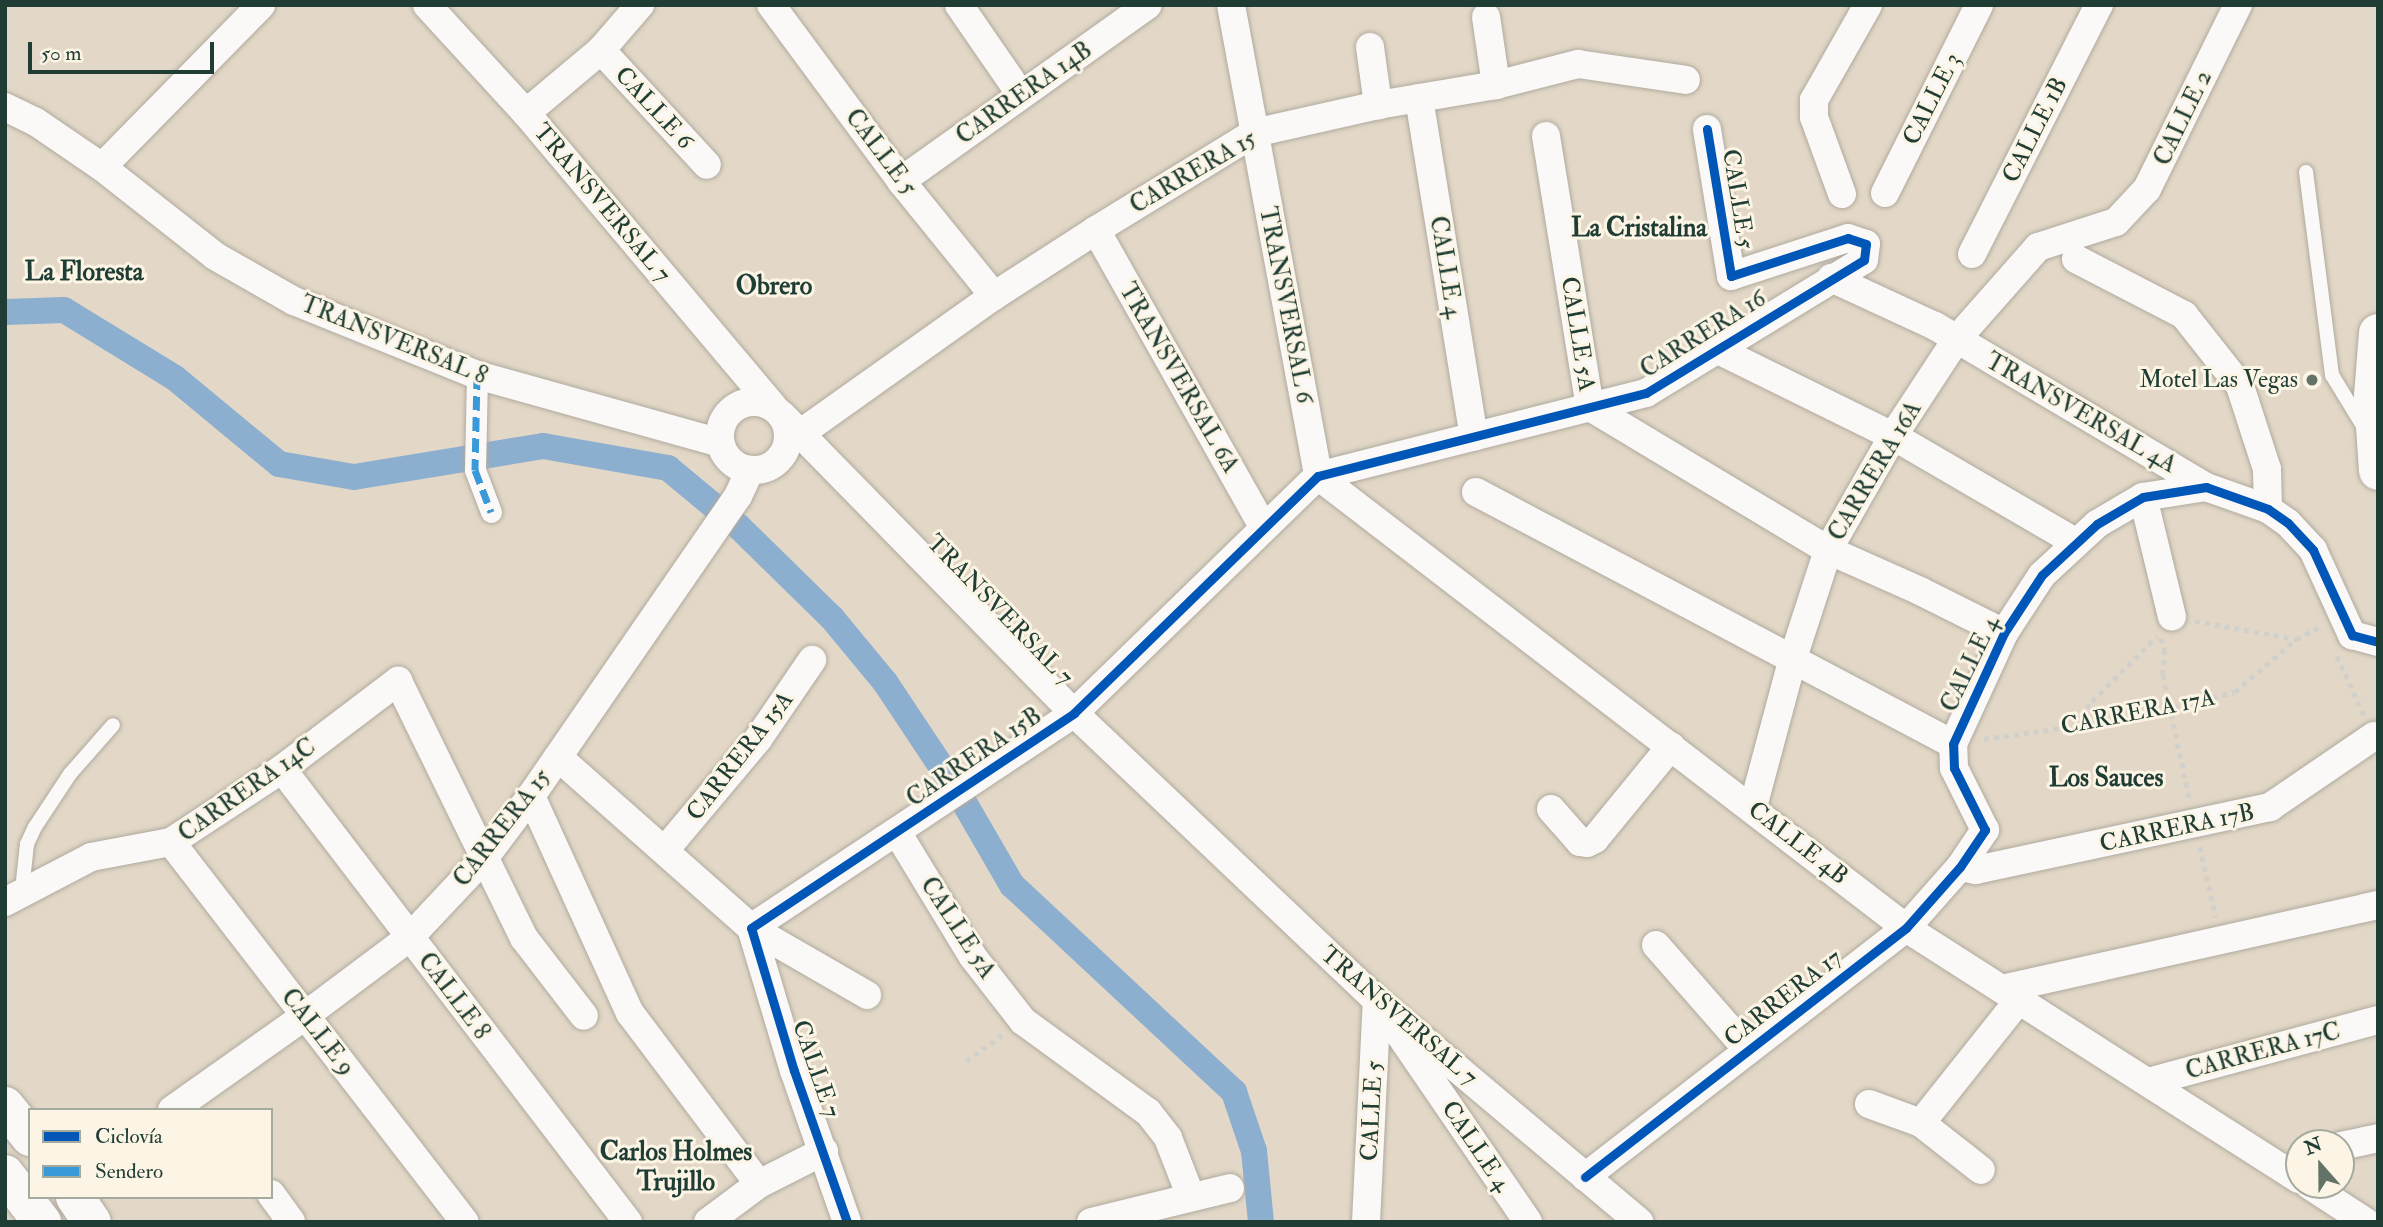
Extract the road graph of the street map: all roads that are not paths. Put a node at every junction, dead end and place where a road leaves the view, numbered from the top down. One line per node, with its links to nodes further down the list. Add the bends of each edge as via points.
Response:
1 (261, 5): 26 (street)
2 (427, 5): 21 (street, TRANSVERSAL 7)
3 (640, 5): 14 (street)
4 (959, 5): 17 (street)
5 (1148, 5): 17 (street, CARRERA 14B)
6 (1231, 5): 23 (street, TRANSVERSAL 6)
7 (1868, 5): 30 (street, via 1814,100 1814,117)
8 (1979, 5): 29 (street, CALLE 3)
9 (2099, 5): 33 (street, CALLE 1B)
10 (2238, 5): 31 (street, CALLE 2, via 2147,189)
11 (779, 6): 28 (street, CALLE 5)
12 (1486, 17): 16 (street)
13 (1370, 47): 19 (street)
14 (601, 50): 21 (street); 25 (street, CALLE 6)
15 (1686, 80): 16 (street, CARRERA 15, via 1578,64)
16 (1496, 85): 18 (street, CARRERA 15)
17 (1021, 95): 28 (street, CARRERA 14B)
18 (1419, 99): 19 (street, CARRERA 15); 44 (street, CALLE 4)
19 (1378, 105): 23 (street, CARRERA 15)
20 (5, 107): 26 (street, TRANSVERSAL 8, via 36,122)
21 (526, 113): 43 (street, TRANSVERSAL 7)
22 (1707, 129): 35 (street, CALLE 5)
23 (1254, 133): 32 (street, CARRERA 15); 49 (street, TRANSVERSAL 6)
24 (1546, 136): 42 (street, CALLE 5A)
25 (707, 165)
26 (102, 167): 41 (street, TRANSVERSAL 8, via 215,256 293,301)
27 (2306, 172): 47 (lane, via 2332,375)
28 (901, 181): 37 (street, CALLE 5)
29 (1885, 193)
30 (1842, 194)
31 (2116, 222): 39 (street, CARRERA 16A, via 2038,247)
32 (1096, 230): 37 (street, CARRERA 15); 55 (street, TRANSVERSAL 6A)
33 (1972, 254)
34 (2076, 259): 53 (street, via 2184,316 2240,386 2267,469)
35 (1731, 276): 36 (street, CARRERA 16, via 1849,238 1866,244 1864,260)
36 (1831, 278): 39 (street); 40 (street, CARRERA 16)
37 (994, 296): 43 (street, CARRERA 15)
38 (2378, 333): 47 (main road, via 2373,397)
39 (1956, 340): 45 (street, CARRERA 16A); 50 (street, TRANSVERSAL 4A)
40 (1716, 349): 42 (street, CARRERA 16, via 1646,393); 45 (street)
41 (477, 375): 46 (street, TRANSVERSAL 8); 54 (street, via 475,470)
42 (1590, 407): 44 (street, CARRERA 16); 57 (street)
43 (785, 418): 46 (street, via 760,401 746,402 724,417); 48 (street, via 786,450 770,466); 63 (street, TRANSVERSAL 7)
44 (1474, 436): 49 (street, CARRERA 16)
45 (1893, 436): 56 (street); 57 (street, CARRERA 16A)
46 (720, 443): 48 (street, via 730,461)
47 (2377, 458)
48 (750, 470): 68 (street, CARRERA 15, via 738,496)
49 (1318, 476): 55 (street, CARRERA 15B); 67 (street, CALLE 4B)
50 (2206, 487): 52 (street, CALLE 4); 53 (street, CALLE 4)
51 (1476, 492): 61 (street, CALLE 4)
52 (2143, 497): 56 (street, CALLE 4); 58 (street)
53 (2268, 509): 60 (street, CALLE 4, via 2313,550 2352,635)
54 (491, 512)
55 (1263, 526): 63 (street, CARRERA 15B)
56 (2075, 542): 59 (street, CALLE 4, via 2042,575)
57 (1828, 550): 59 (street); 61 (street, CARRERA 16A)
58 (2166, 626)
59 (2004, 633): 66 (street, CALLE 4)
60 (2378, 642)
61 (1793, 658): 66 (street, CALLE 4); 71 (street, CARRERA 16A)
62 (812, 660): 76 (street, CARRERA 15A, via 758,739)
63 (1074, 713): 74 (street, CARRERA 15B); 87 (street, TRANSVERSAL 7)
64 (113, 725): 79 (lane, via 70,774 35,827)
65 (2374, 736): 78 (street, CARRERA 17B, via 2270,807 1976,870)
66 (1953, 744): 73 (street, CALLE 4, via 1954,768)
67 (1671, 746): 71 (street, CALLE 4B); 72 (street, via 1595,839 1580,842)
68 (558, 757): 70 (street, CARRERA 15); 76 (street)
69 (282, 769): 75 (street, CARRERA 14C); 77 (street, CARRERA 14C, via 398,681); 83 (street, CALLE 8)
70 (531, 796): 77 (street, CARRERA 15); 106 (street, via 629,1013)
71 (1753, 807): 82 (street, CALLE 4B)
72 (1551, 809)
73 (1985, 830): 78 (street, CARRERA 17)
74 (897, 832): 81 (street, CARRERA 15B); 109 (street, CALLE 5A, via 973,957 1023,1021 1148,1112 1168,1138)
75 (172, 842): 79 (street, CARRERA 14C, via 91,857); 88 (street, CALLE 9)
76 (665, 850): 81 (street)
77 (485, 857): 83 (street, CARRERA 15); 89 (street, via 524,938)
78 (1960, 867): 82 (street, CARRERA 17)
79 (14, 896)
80 (2378, 905): 86 (street)
81 (751, 928): 85 (street); 101 (street, CALLE 7)
82 (1906, 928): 86 (street, CALLE 4B); 91 (street, CARRERA 17)
83 (410, 937): 88 (street, CARRERA 15); 116 (street, CALLE 8)
84 (1656, 945): 91 (street)
85 (867, 995)
86 (2011, 995): 92 (street, CALLE 4B); 97 (street)
87 (1377, 1001): 105 (street, TRANSVERSAL 7); 120 (street, CALLE 5); 121 (street, CALLE 4)
88 (306, 1016): 93 (street, CARRERA 15); 115 (street, CALLE 9)
89 (584, 1016)
90 (2378, 1020): 92 (street, CARRERA 17C)
91 (1748, 1051): 105 (street, CARRERA 17)
92 (2148, 1082): 102 (street, CALLE 4B)
93 (205, 1100): 96 (street, CARRERA 15)
94 (1869, 1104): 97 (street)
95 (5, 1105): 98 (main road)
96 (179, 1108)
97 (1921, 1123): 103 (street)
98 (28, 1134)
99 (2378, 1138): 100 (street)
100 (2355, 1143)
101 (824, 1152): 106 (street); 118 (street, CALLE 7)
102 (2285, 1158)
103 (1981, 1170)
104 (5, 1174): 112 (main road)
105 (1585, 1177): 122 (street, TRANSVERSAL 7)
106 (758, 1184): 117 (street)
107 (1230, 1188): 109 (street)
108 (273, 1197): 114 (street)
109 (1191, 1197): 119 (street)
110 (76, 1199): 113 (main road)
111 (2331, 1199): 123 (street)
112 (41, 1222)
113 (92, 1222)
114 (291, 1222)
115 (465, 1222)
116 (628, 1222)
117 (708, 1222)
118 (847, 1222)
119 (1091, 1222)
120 (1366, 1222)
121 (1528, 1222)
122 (1639, 1222)
123 (2366, 1222)

